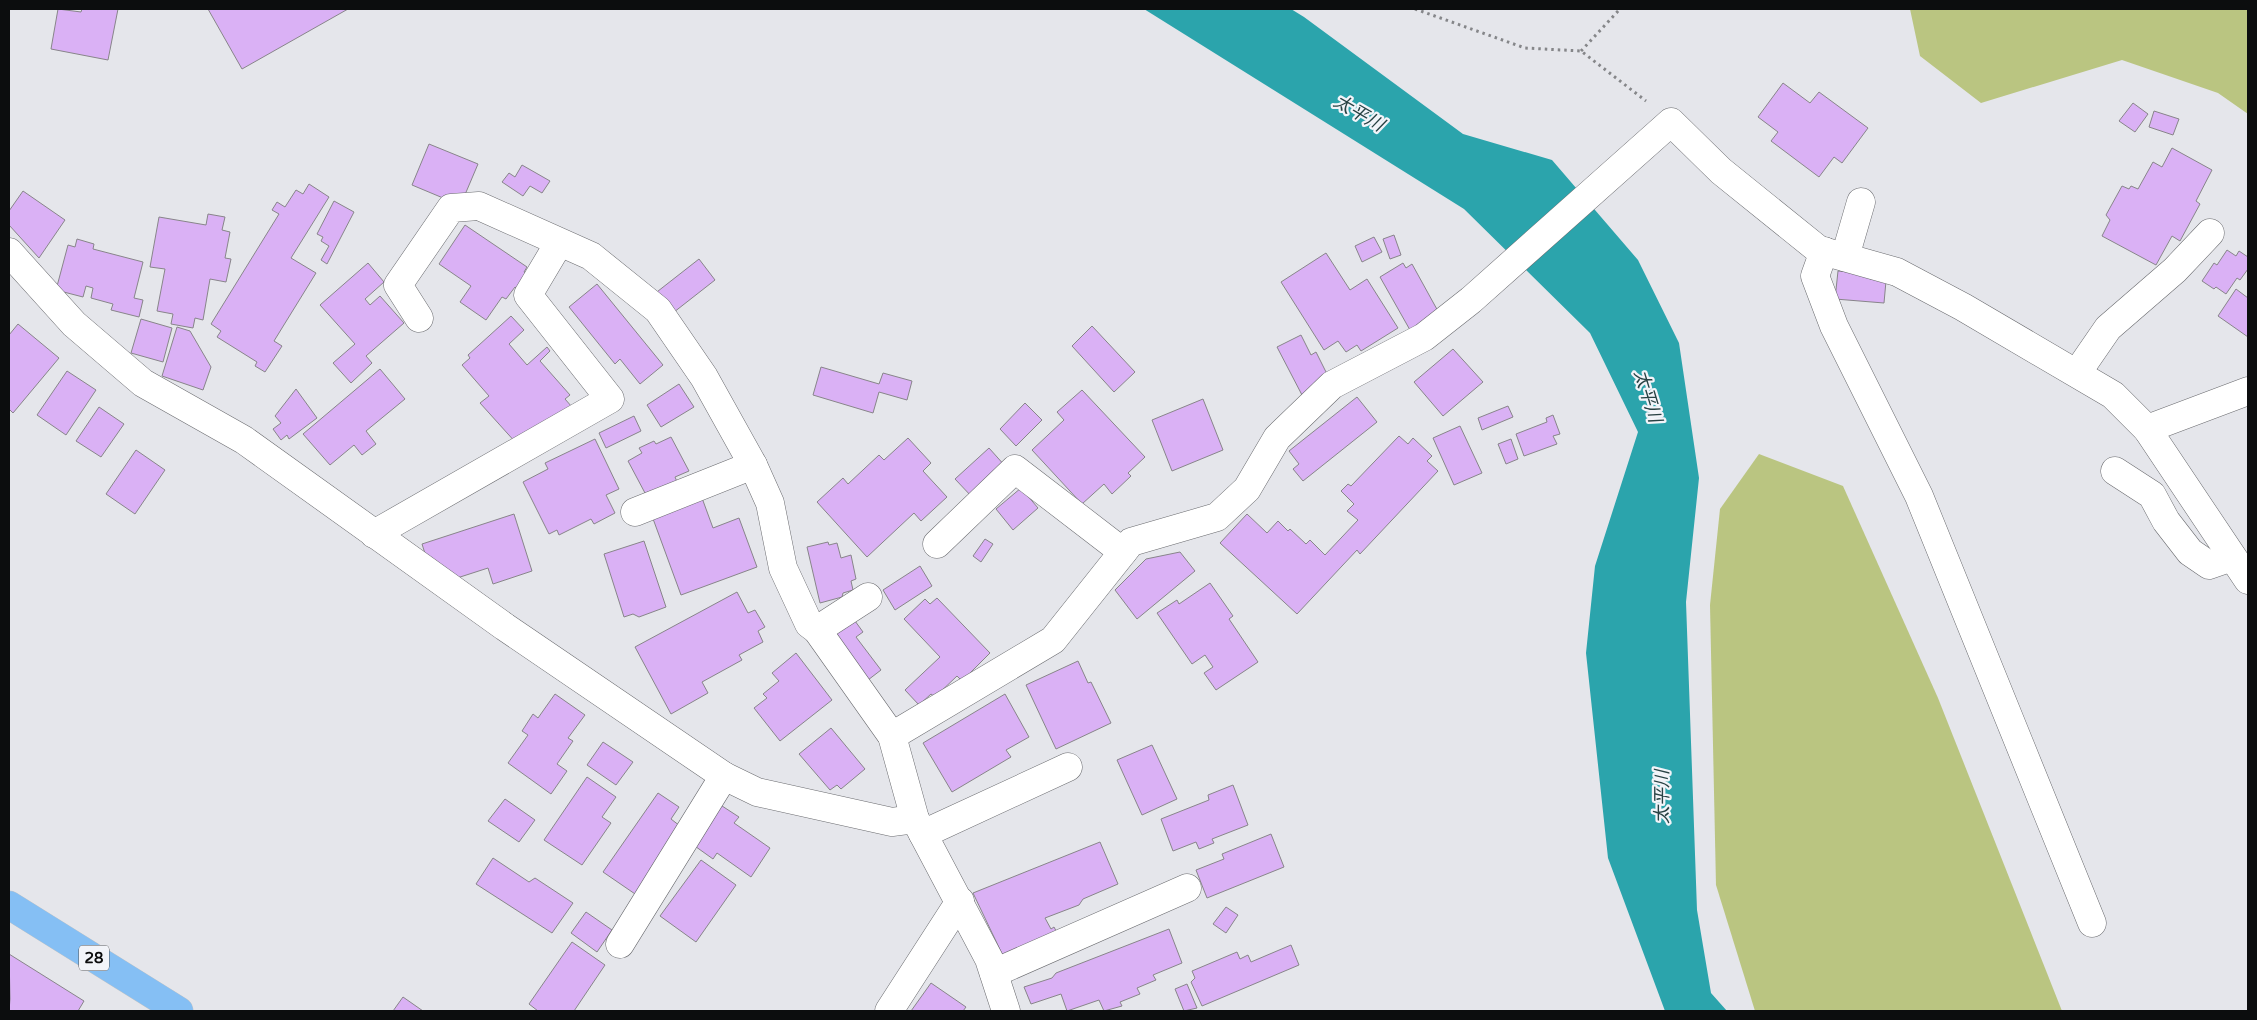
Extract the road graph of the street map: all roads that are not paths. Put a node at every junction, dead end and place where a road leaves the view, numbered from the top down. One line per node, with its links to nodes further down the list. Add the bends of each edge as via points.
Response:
1 (1861, 202): 5 (street)
2 (2210, 233): 7 (street, via 2176,270 2108,328)
3 (559, 243): 6 (street, via 479,206 451,208 398,285); 10 (street, via 591,256 658,310 704,377); 13 (street, via 528,295 610,399)
4 (9, 252): 13 (street, via 74,324 143,383 244,440)
5 (1835, 254): 7 (street, via 1898,272); 15 (street, via 1819,250 1721,171 1671,122 1472,300 1424,337 1332,385 1276,438 1247,489 1217,517 1131,542); 27 (street, via 1815,276 1834,326 1919,496)
6 (419, 318)
7 (2077, 373): 9 (street, via 2113,395)
8 (2248, 391): 9 (street)
9 (2147, 429): 16 (street)
10 (753, 465): 12 (street); 19 (street, via 770,503 783,568 809,624)
11 (2115, 471): 16 (street, via 2152,495 2166,521 2190,552 2209,565)
12 (635, 512)
13 (374, 534): 22 (street)
14 (937, 544): 15 (street, via 1015,469)
15 (1123, 552): 20 (street, via 1052,640)
16 (2232, 557): 17 (street)
17 (2248, 580)
18 (868, 597): 19 (street)
19 (817, 630): 20 (street)
20 (892, 736): 23 (street)
21 (1068, 767): 23 (street)
22 (724, 776): 23 (street, via 757,792); 28 (street)
23 (919, 826): 25 (street)
24 (1187, 888): 29 (street)
25 (960, 901): 29 (street); 31 (street)
26 (9, 905): 30 (main road, 28)
27 (2092, 923)
28 (620, 944)
29 (994, 972): 32 (street)
30 (179, 1011)
31 (889, 1011)
32 (1006, 1011)

